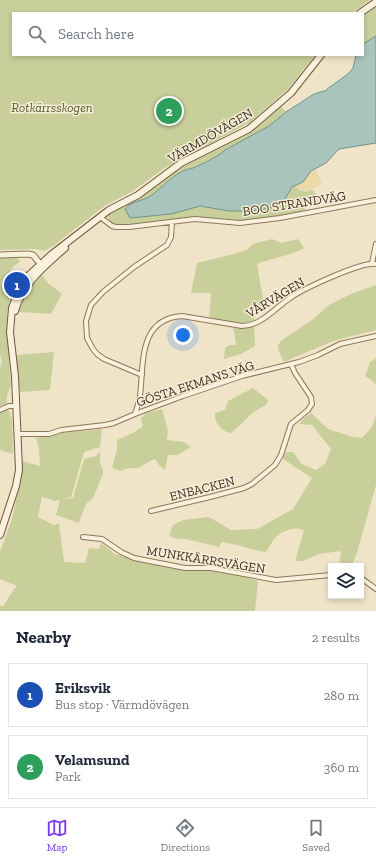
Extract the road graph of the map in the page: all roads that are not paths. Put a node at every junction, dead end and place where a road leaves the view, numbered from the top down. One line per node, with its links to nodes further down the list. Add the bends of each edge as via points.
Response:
1 (376, 2): 2 (main road)
2 (361, 12)
3 (320, 56): 5 (main road, VÄRMDÖVÄGEN, via 291,93 249,129 181,164 138,195)
4 (376, 200): 6 (street, BOO STRANDVÄG, via 280,218 240,222 194,219)
5 (98, 218): 6 (street, BOO STRANDVÄG, via 116,227); 10 (main road, VÄRMDÖVÄGEN)
6 (172, 222): 13 (street, via 171,237 167,246 134,267 103,292 91,305 86,322 87,338 97,354)
7 (376, 244): 9 (street)
8 (0, 255): 10 (street, via 33,255)
9 (374, 263): 13 (street, VÅRVÄGEN, via 296,294 252,325 242,326 182,316 167,318 149,334)
10 (43, 266): 14 (main road, VÄRMDÖVÄGEN, via 24,282 14,299 10,316)
11 (376, 336): 12 (street, GÖSTA EKMANS VÄG, via 340,344)
12 (291, 364): 16 (street, GÖSTA EKMANS VÄG, via 242,376); 18 (street, ENBACKEN, via 311,397 312,404 291,424 282,455 275,465 244,488)
13 (142, 375): 16 (street, VÅRVÄGEN, via 140,398)
14 (17, 406): 15 (street); 17 (main road, VÄRMDÖVÄGEN)
15 (0, 410)
16 (135, 414): 17 (street, GÖSTA EKMANS VÄG, via 105,425 61,430 49,434)
17 (18, 434): 19 (main road, VÄRMDÖVÄGEN, via 18,477)
18 (151, 511)
19 (0, 535)
20 (84, 537): 21 (street, MUNKKÄRRSVÄGEN, via 102,539 134,558 185,568 211,568 274,580)
21 (328, 576)
22 (364, 580): 23 (street)
23 (376, 589)

